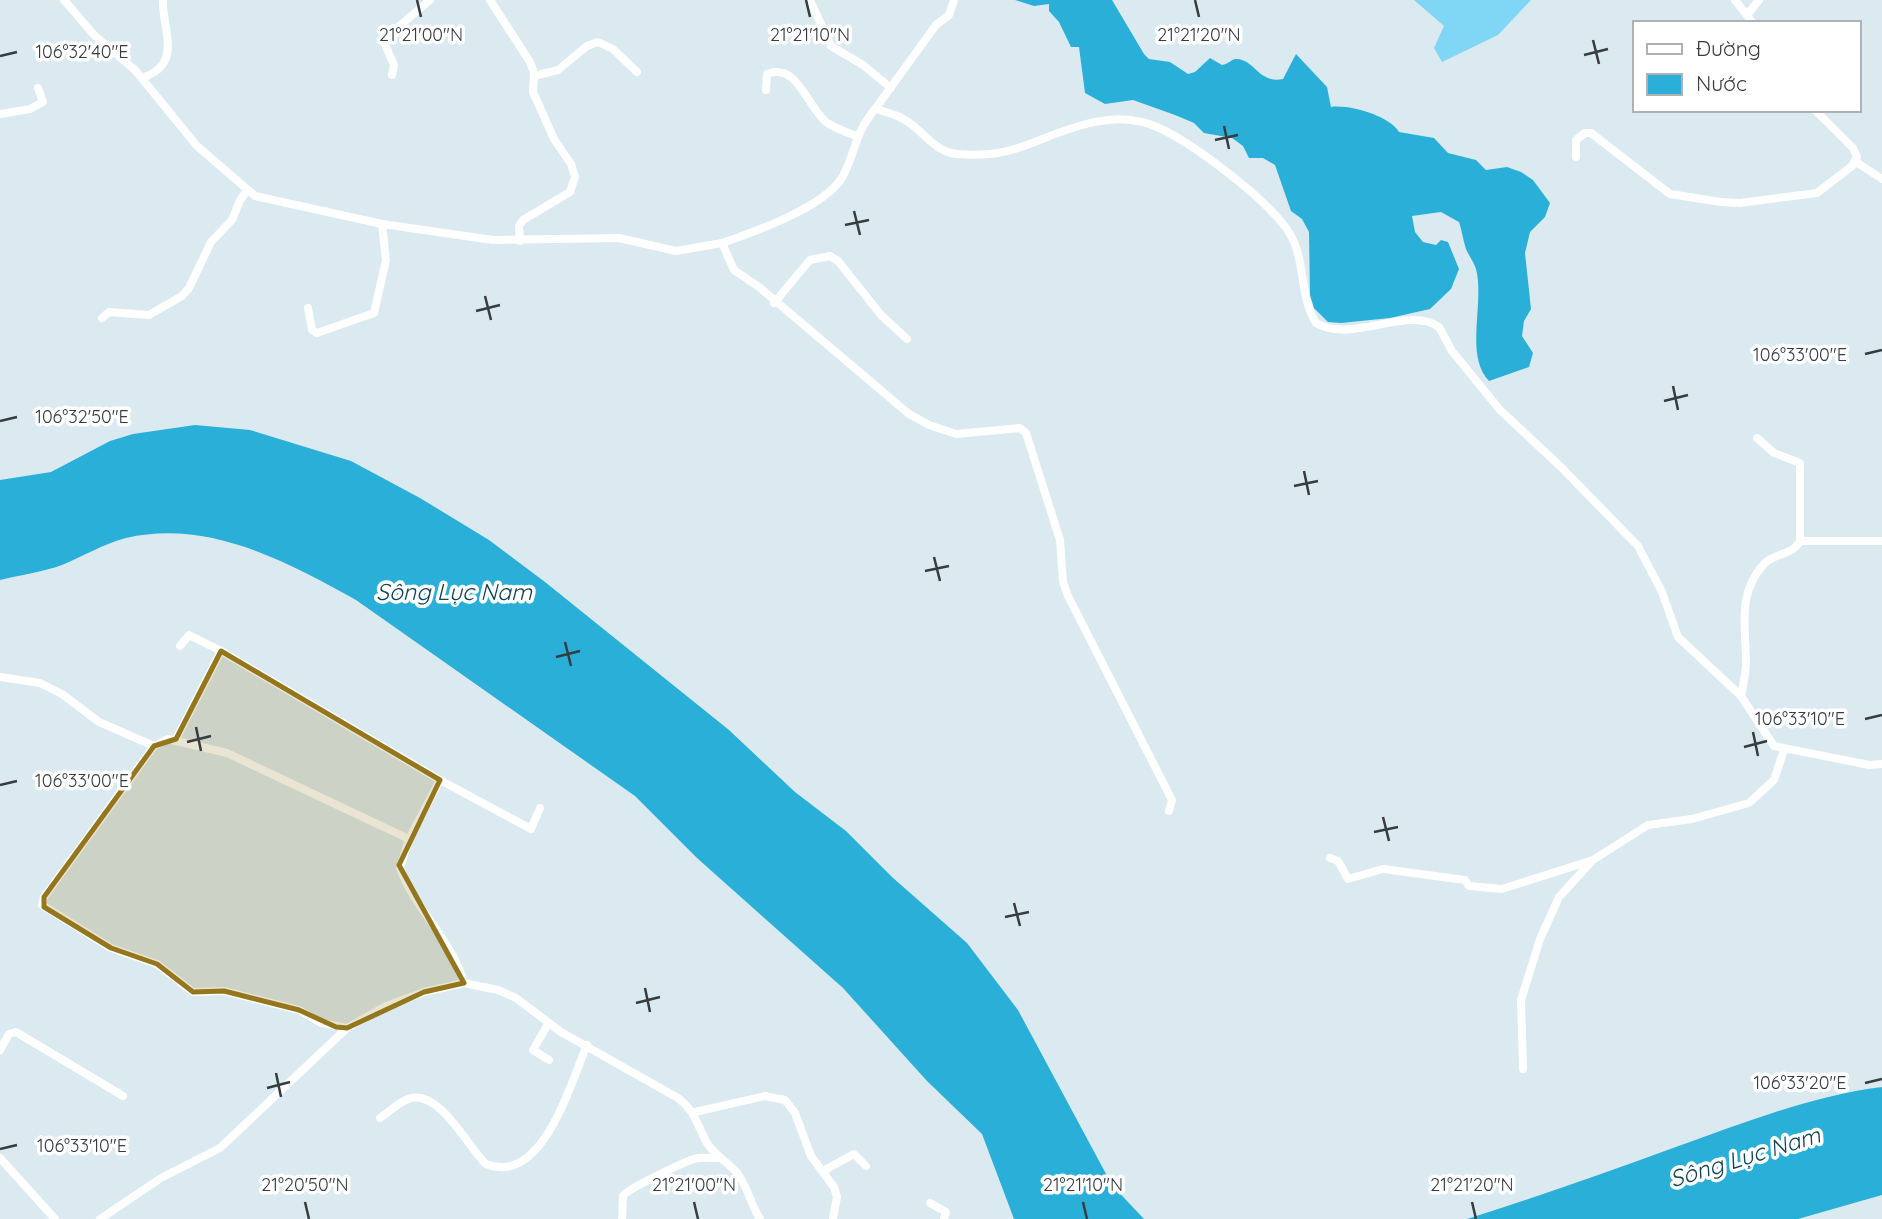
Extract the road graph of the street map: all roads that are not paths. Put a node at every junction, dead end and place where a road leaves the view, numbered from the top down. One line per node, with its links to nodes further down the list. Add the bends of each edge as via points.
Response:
1 (64, 0): 14 (street, via 94,35)
2 (163, 0): 14 (street, via 163,19 170,35 167,54 155,72)
3 (430, 0): 12 (street, via 383,40 394,65)
4 (490, 0): 13 (street, via 530,62)
5 (810, 0): 16 (street, via 826,41 835,51 863,65)
6 (954, 0): 16 (street, via 949,15 936,25)
7 (1735, 0): 9 (street)
8 (1759, 0): 9 (street)
9 (1746, 15): 10 (street)
10 (1751, 21)
11 (637, 72): 13 (street, via 613,49 598,42 558,70)
12 (392, 75)
13 (534, 76): 27 (street, via 533,92 571,164 575,183 570,192 523,220)
14 (142, 78): 25 (street, via 188,136)
15 (38, 88): 20 (street, via 43,102)
16 (891, 88): 18 (street)
17 (766, 90): 21 (street, via 767,74 778,70 788,74 826,122)
18 (875, 109): 21 (street); 39 (street, via 906,120 935,146 953,153 1011,151 1079,126 1127,120 1152,124 1202,155 1263,203 1290,233 1298,251 1306,301 1316,323 1332,329 1421,321 1439,327 1452,351 1500,410 1638,546 1658,582 1678,637)
19 (1817, 112): 23 (street, via 1853,148)
20 (0, 114)
21 (856, 136): 28 (street, via 843,175 821,198)
22 (1576, 157): 23 (street, via 1576,140 1591,133 1670,194 1740,203 1817,193)
23 (1856, 162): 24 (street)
24 (1882, 179)
25 (247, 191): 26 (street, via 260,198); 31 (street, via 232,220 211,242 182,296 149,315 109,312)
26 (382, 224): 27 (street); 30 (street, via 386,260 376,310 367,318 317,333 309,324)
27 (520, 241): 28 (street, via 619,239 676,251)
28 (722, 243): 29 (street, via 734,270)
29 (774, 303): 32 (street, via 810,260 831,256 880,315); 46 (street, via 894,402 929,425 956,433 1020,428 1026,433 1060,540 1068,596 1172,800)
30 (308, 308)
31 (102, 318)
32 (907, 339)
33 (1757, 438): 34 (street, via 1773,453 1800,463)
34 (1800, 541): 35 (street); 39 (street, via 1795,549 1764,563 1749,589 1742,609 1746,669)
35 (1882, 541)
36 (180, 646): 37 (street, via 189,635)
37 (221, 651): 40 (street); 44 (street)
38 (0, 677): 41 (street, via 40,683 99,722)
39 (1741, 696): 42 (street, via 1765,735)
40 (175, 741): 41 (street, via 165,739); 47 (street, via 227,753)
41 (154, 747): 52 (street, via 42,905 111,948 157,964 193,992 224,991)
42 (1784, 750): 43 (street); 49 (street, via 1774,780 1749,803 1692,819 1648,825)
43 (1882, 764)
44 (440, 780): 45 (street, via 531,830); 47 (street)
45 (540, 808)
46 (1169, 811)
47 (409, 839): 50 (street, via 401,872 449,947)
48 (1330, 858): 49 (street, via 1338,861 1348,879 1391,869 1496,889)
49 (1593, 860): 56 (street, via 1559,897 1540,939 1521,1000)
50 (464, 983): 51 (street, via 516,998); 52 (street, via 386,1006)
51 (548, 1024): 53 (street); 55 (street, via 533,1050)
52 (347, 1028): 66 (street, via 220,1148 161,1178)
53 (587, 1045): 58 (street); 59 (street, via 547,1136 518,1164 486,1164 454,1121 423,1100 407,1099)
54 (0, 1050): 57 (street, via 9,1034 16,1032)
55 (550, 1060)
56 (1523, 1069)
57 (123, 1096)
58 (695, 1112): 60 (street); 63 (street, via 765,1096 785,1100 795,1113 811,1156)
59 (380, 1118)
60 (717, 1157): 67 (street, via 693,1160 632,1186 623,1196); 68 (street, via 740,1176)
61 (0, 1158): 65 (street)
62 (866, 1166): 63 (street, via 854,1154)
63 (823, 1171): 69 (street, via 837,1197)
64 (930, 1203): 70 (street, via 946,1212)
65 (55, 1219)
66 (100, 1219)
67 (622, 1219)
68 (760, 1219)
69 (834, 1219)
70 (944, 1219)

